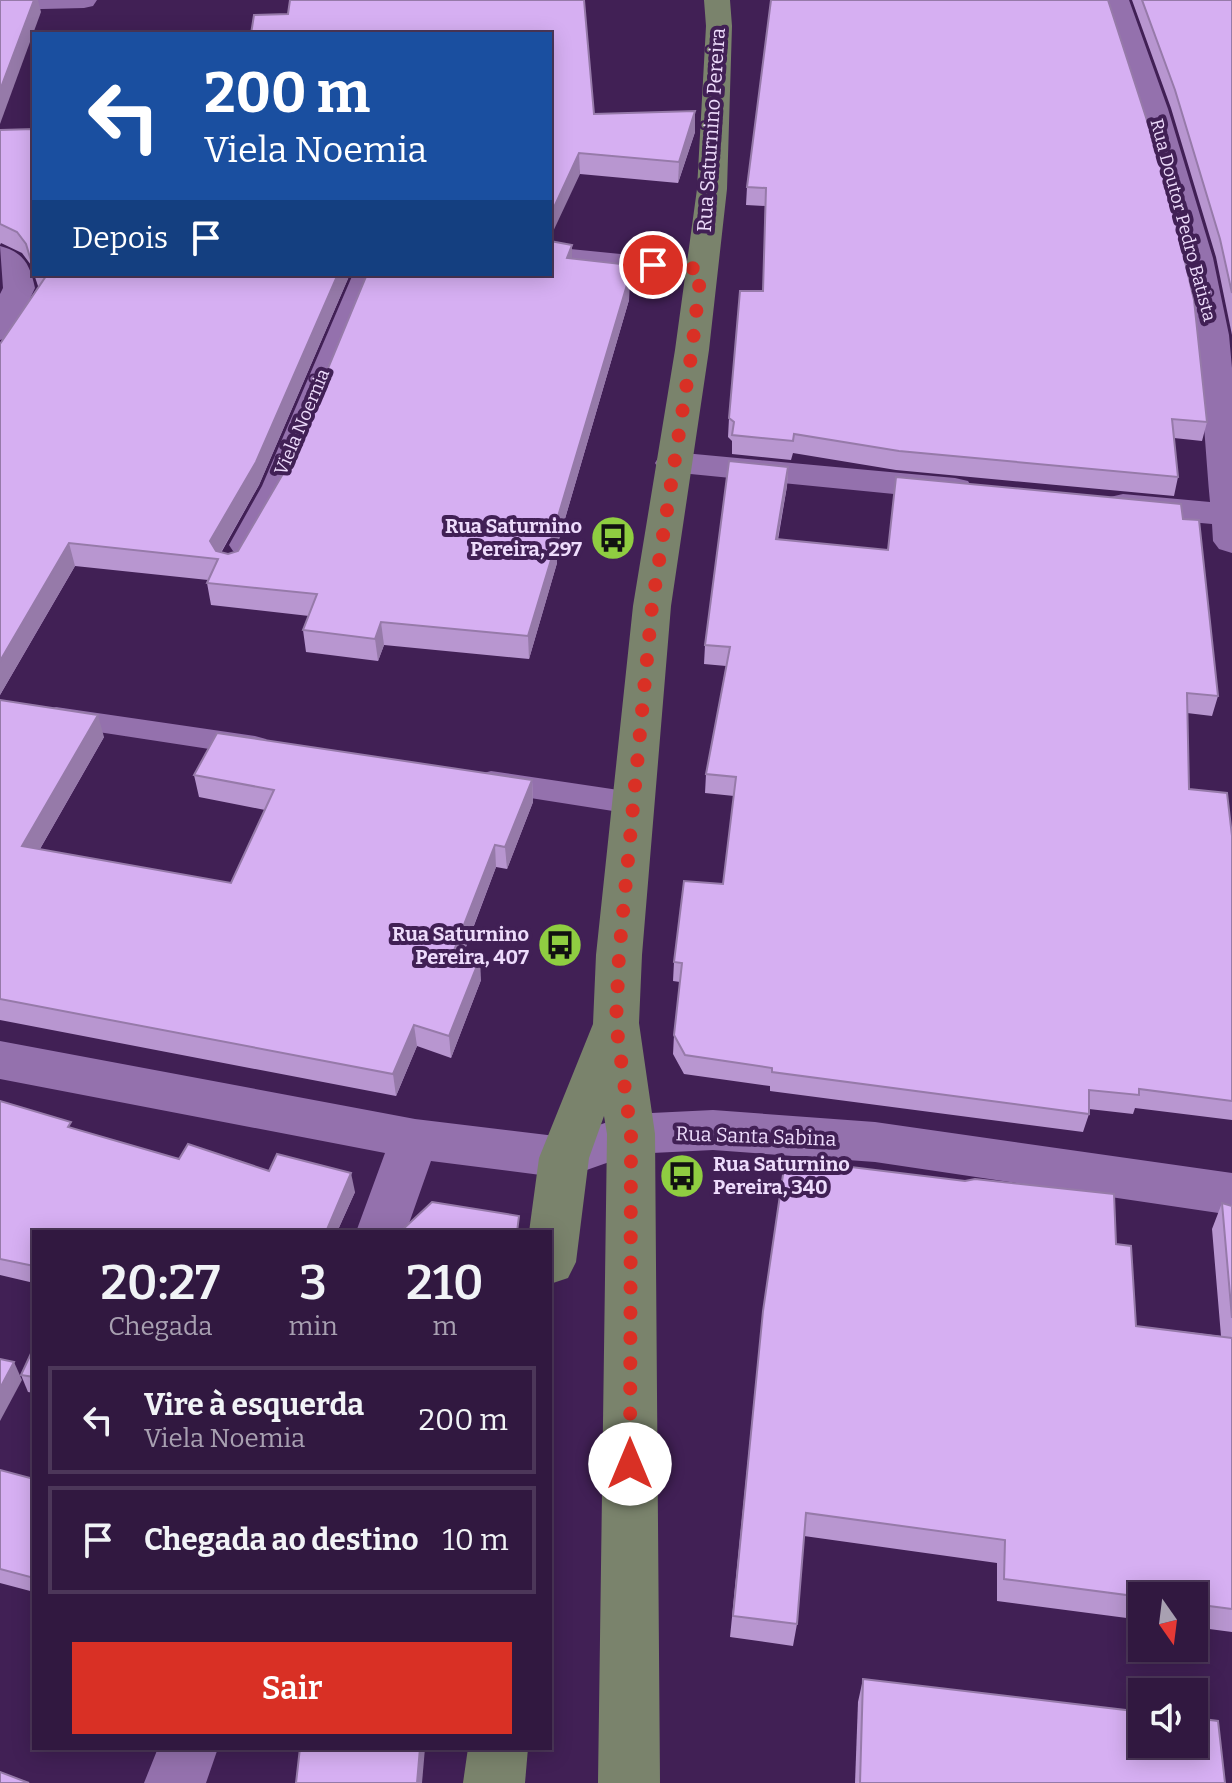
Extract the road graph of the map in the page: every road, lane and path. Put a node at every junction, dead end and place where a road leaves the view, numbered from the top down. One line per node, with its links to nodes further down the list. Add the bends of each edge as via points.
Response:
1 (84, 0): 4 (street)
2 (717, 0): 7 (main road, Rua Saturnino Pereira, via 712,189)
3 (1116, 0): 13 (street, Rua Doutor Pedro Batista, via 1197,258 1212,335)
4 (0, 2)
5 (552, 254): 7 (lane)
6 (0, 255): 9 (street, via 14,265 19,288)
7 (701, 269): 10 (main road, Rua Saturnino Pereira)
8 (364, 276): 14 (lane, Viela Noernia, via 275,486)
9 (0, 330)
10 (673, 463): 11 (street); 18 (main road, Rua Saturnino Pereira)
11 (991, 493)
12 (1086, 501): 13 (street)
13 (1231, 524)
14 (231, 565)
15 (24, 712): 16 (lane)
16 (279, 750)
17 (463, 778): 18 (lane)
18 (632, 803): 19 (main road, Rua Saturnino Pereira)
19 (616, 1023): 21 (main road, Rua Saturnino Pereira); 23 (main road, Rua Saturnino Pereira)
20 (0, 1060): 22 (street, Rua Santa Sabina)
21 (631, 1134): 23 (street, Rua Santa Sabina); 24 (street, Rua Santa Sabina, via 713,1130 875,1142); 31 (main road, Rua Saturnino Pereira)
22 (415, 1139): 23 (street, Rua Santa Sabina); 25 (street)
23 (564, 1158): 26 (main road, Rua Saturnino Pereira)
24 (1232, 1194)
25 (382, 1230)
26 (552, 1247)
27 (187, 1750): 29 (street)
28 (498, 1750): 30 (main road)
29 (175, 1783)
30 (494, 1783)
31 (629, 1783)

